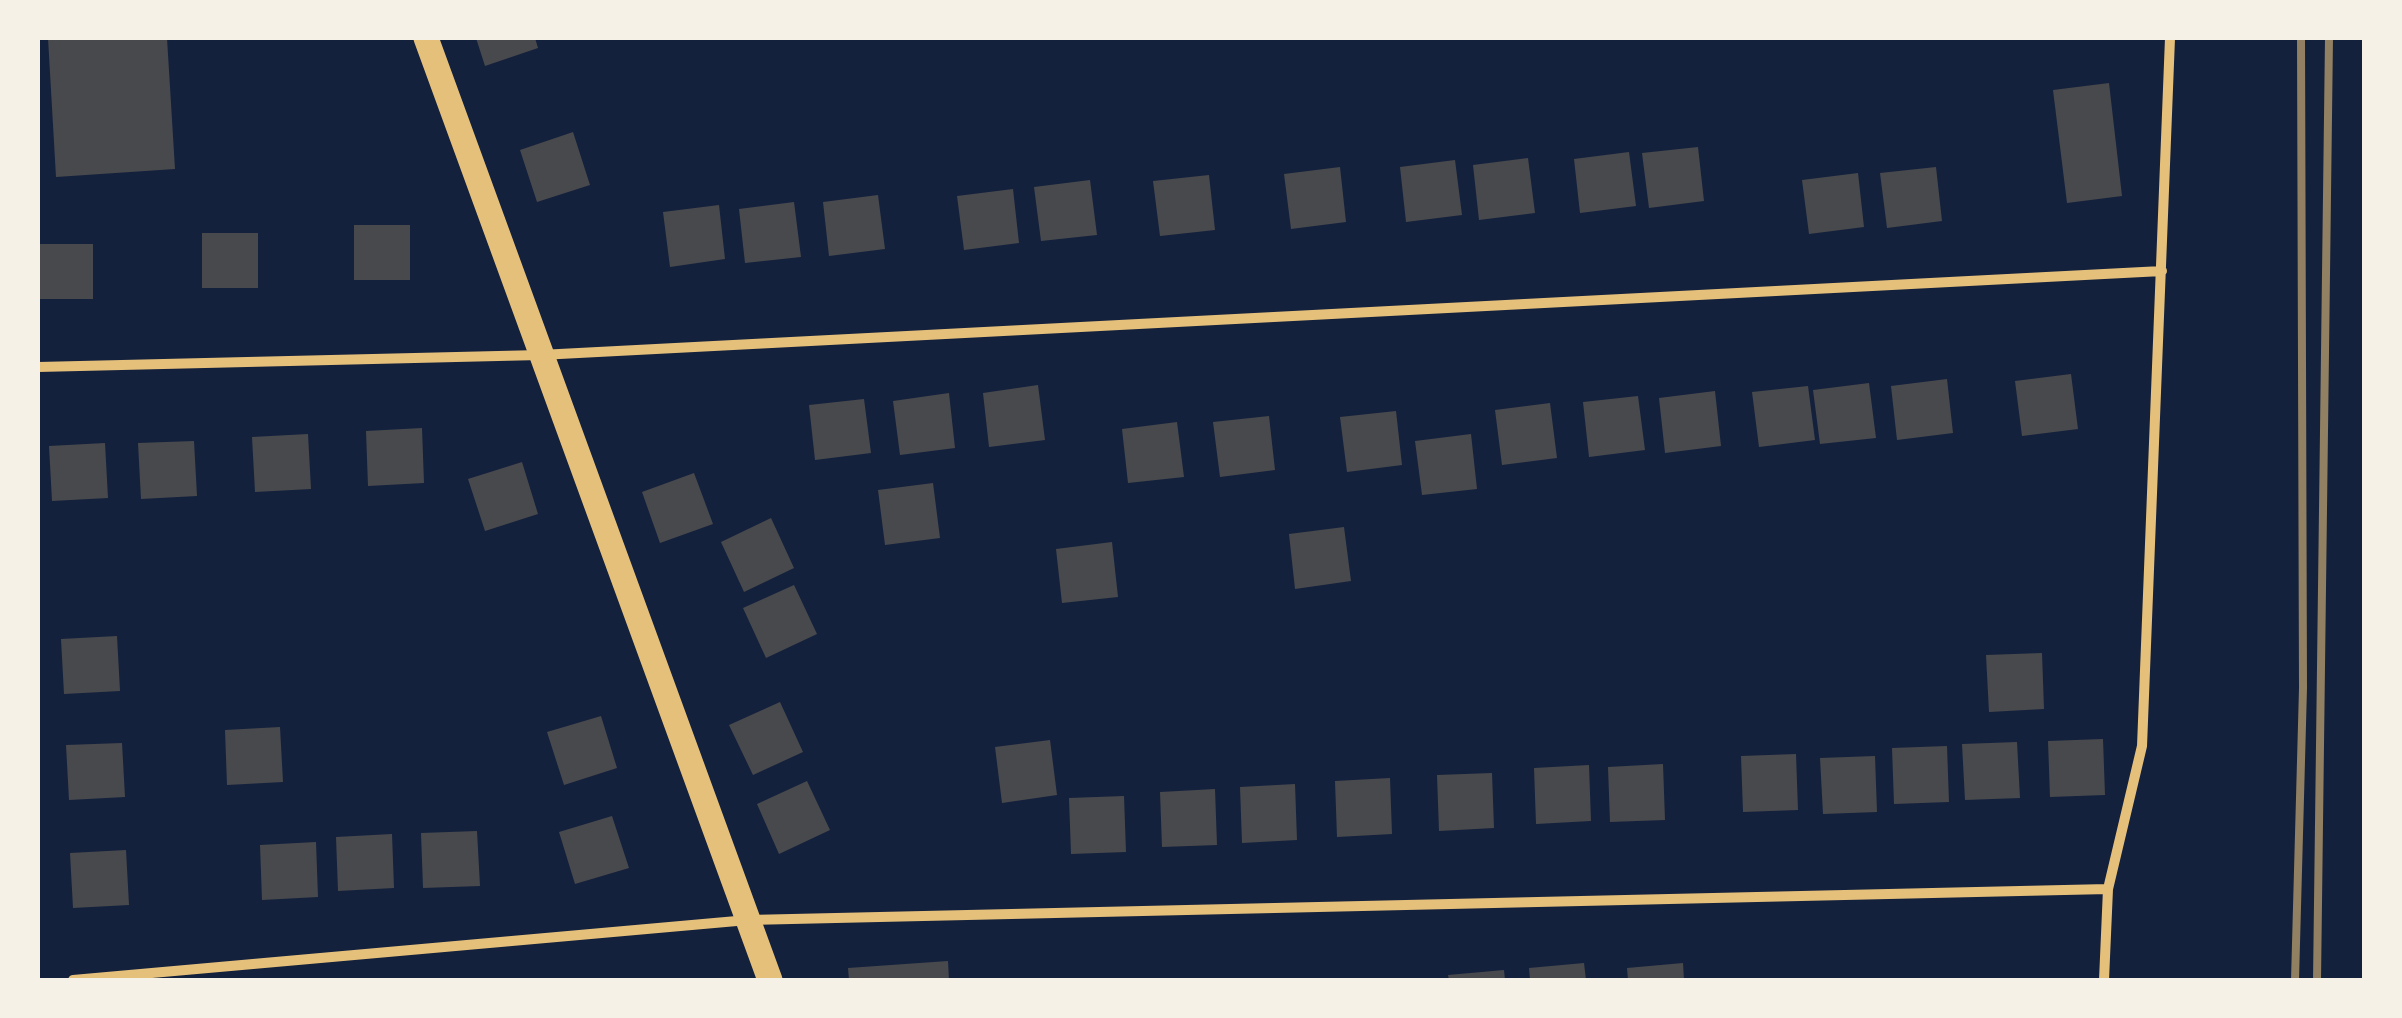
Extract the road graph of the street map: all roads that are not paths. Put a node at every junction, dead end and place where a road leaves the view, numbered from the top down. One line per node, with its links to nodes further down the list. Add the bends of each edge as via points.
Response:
1 (426, 38): 4 (main road)
2 (2170, 38): 3 (street)
3 (2162, 271): 4 (street); 6 (street, via 2142,746)
4 (540, 355): 5 (street); 7 (main road)
5 (38, 367)
6 (2108, 890): 7 (street); 10 (street)
7 (748, 920): 8 (street); 9 (main road)
8 (72, 980)
9 (770, 980)
10 (2104, 980)

